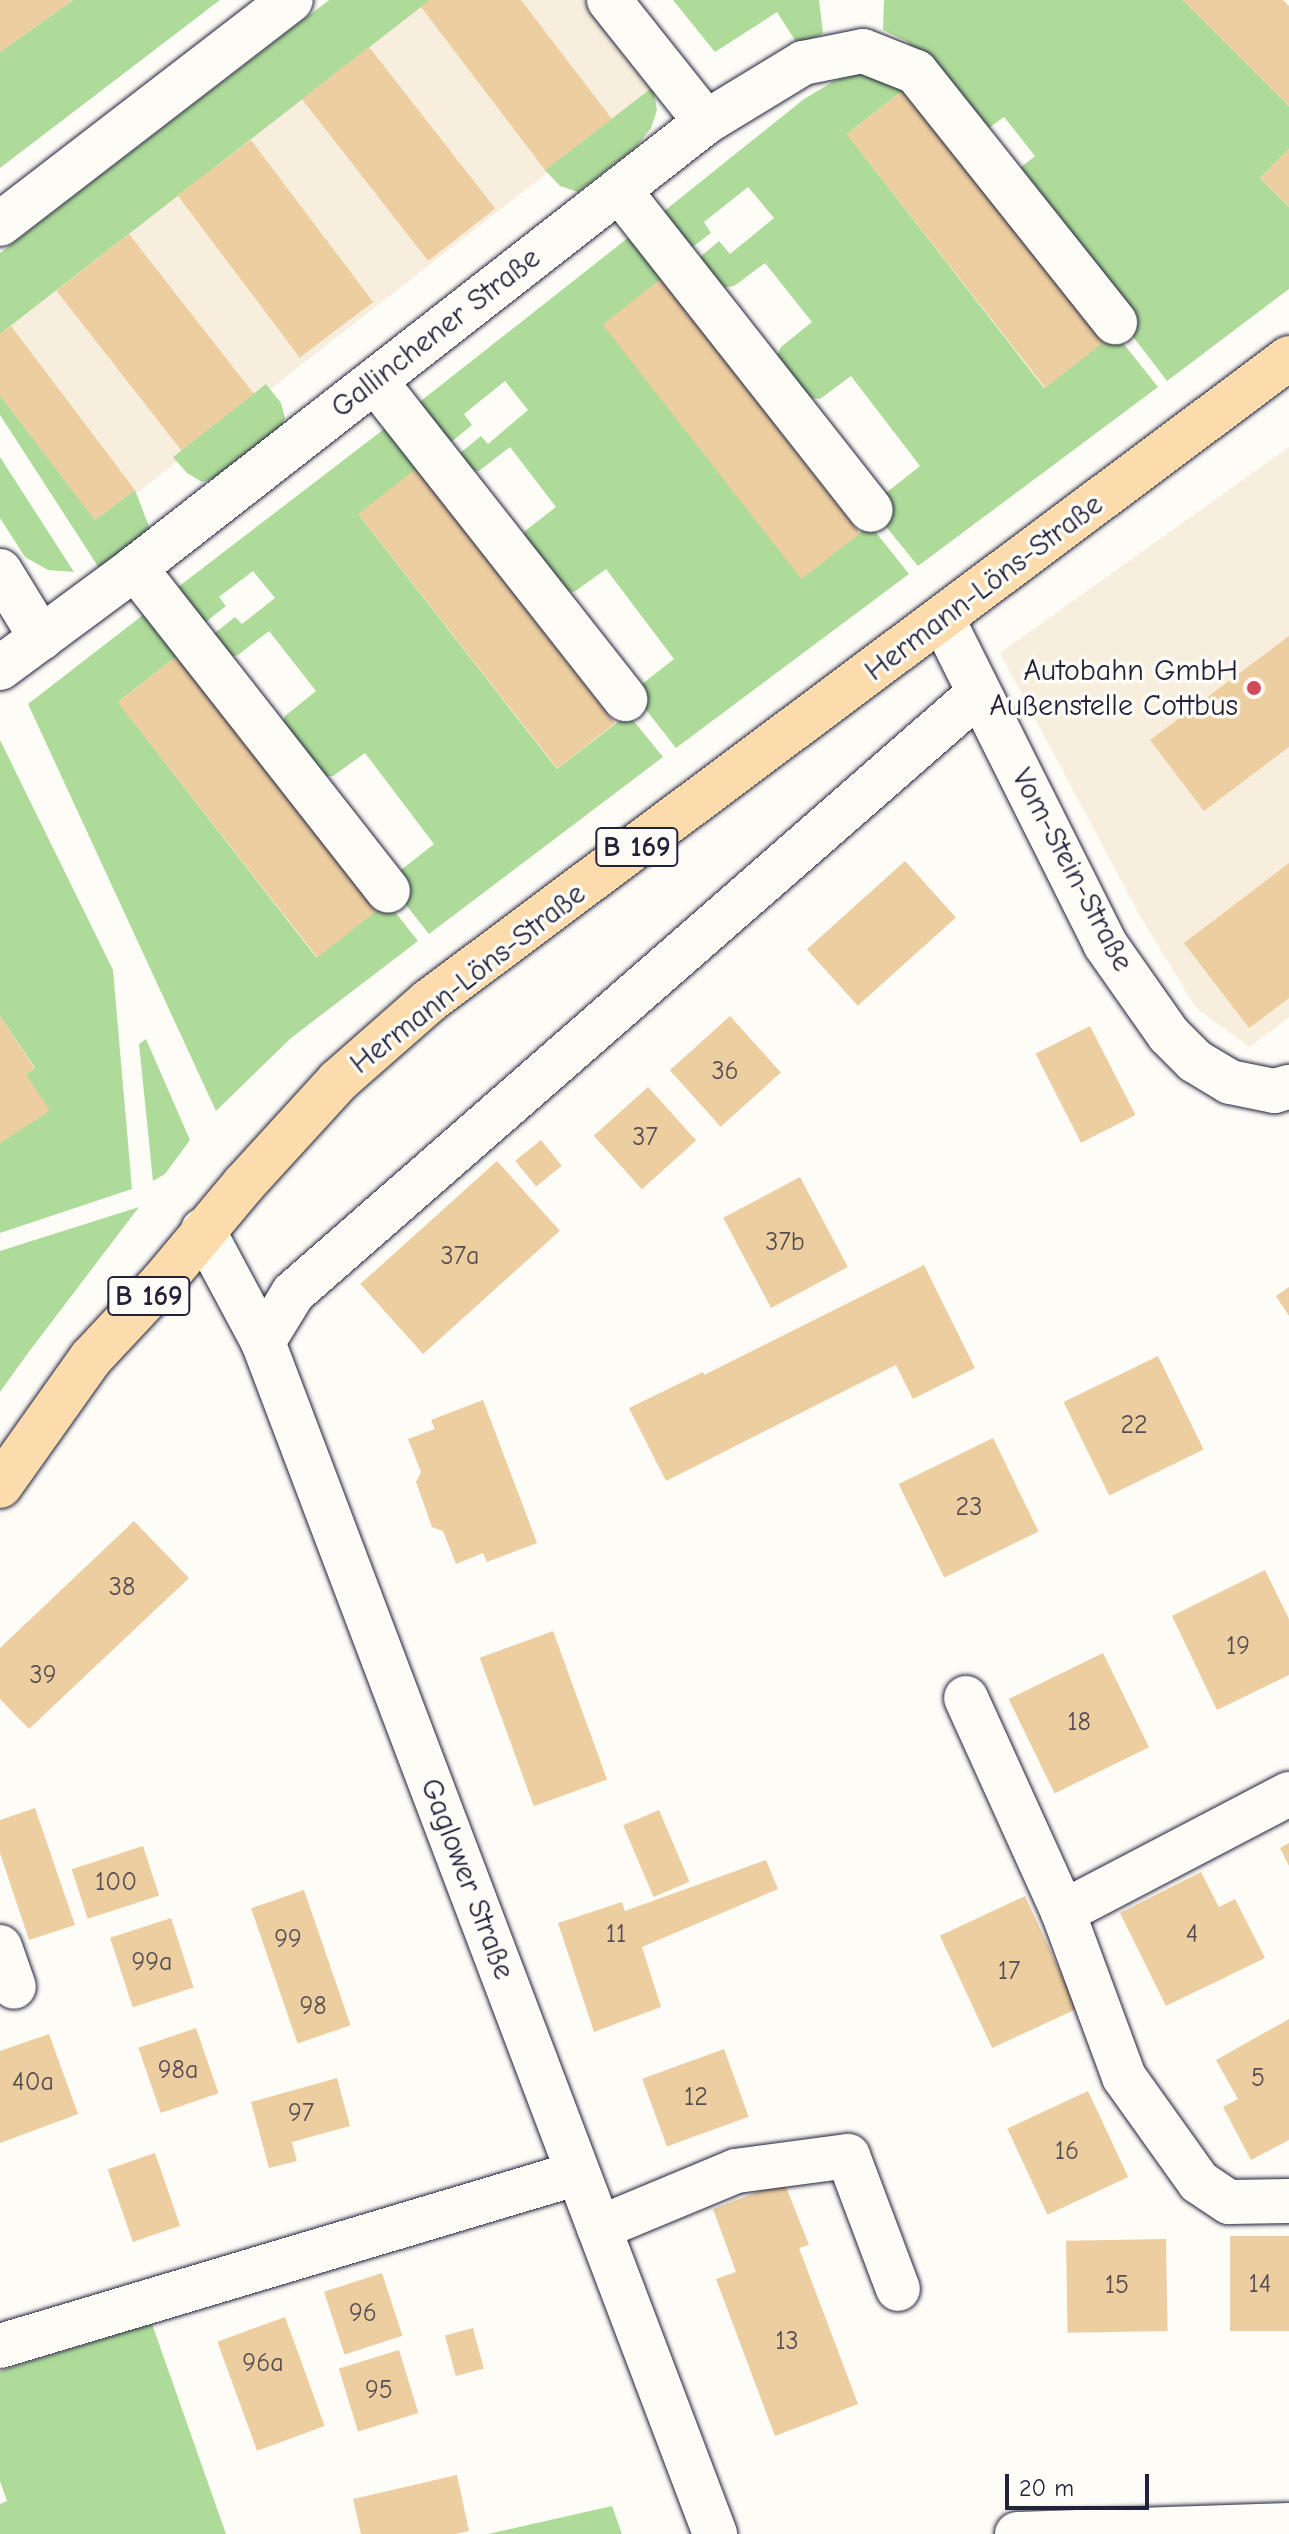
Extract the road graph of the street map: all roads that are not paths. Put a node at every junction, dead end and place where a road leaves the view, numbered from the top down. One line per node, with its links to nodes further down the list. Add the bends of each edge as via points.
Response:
1 (291, 0): 5 (street)
2 (609, 0): 3 (street)
3 (706, 122): 4 (street, Gallinchener Straße); 6 (street, via 803,63 863,51 916,72)
4 (619, 190): 8 (street, Gallinchener Straße); 9 (street)
5 (0, 224)
6 (1115, 322)
7 (1289, 358): 12 (main road, Hermann-Löns-Straße / B 169)
8 (375, 381): 10 (street, Gallinchener Straße); 16 (street)
9 (871, 510)
10 (135, 568): 13 (street, Gallinchener Straße); 17 (street)
11 (0, 571): 13 (street)
12 (943, 620): 15 (street, Vom-Stein-Straße); 19 (main road, Hermann-Löns-Straße / B 169, via 429,1001 338,1081)
13 (41, 638): 14 (street, Gallinchener Straße)
14 (0, 668)
15 (978, 694): 18 (street, Vom-Stein-Straße, via 1105,944 1169,1035 1195,1061 1230,1082 1274,1091); 20 (street, via 293,1293)
16 (625, 699)
17 (388, 891)
18 (1289, 1087)
19 (203, 1230): 20 (street, Gaglower Straße); 21 (main road, Hermann-Löns-Straße / B 169, via 91,1358)
20 (263, 1342): 25 (street, Gaglower Straße)
21 (0, 1486)
22 (966, 1698): 24 (street)
23 (1289, 1794): 24 (street)
24 (1063, 1912): 26 (street, via 1124,2077 1199,2182 1229,2202)
25 (578, 2173): 27 (street, Gaglower Straße); 29 (street)
26 (1289, 2201)
27 (599, 2228): 28 (street, via 736,2171 848,2156); 31 (street, Gaglower Straße)
28 (898, 2289)
29 (0, 2346)
30 (1289, 2525): 33 (street)
31 (715, 2534)
32 (1017, 2534): 33 (street)
33 (1046, 2534)

